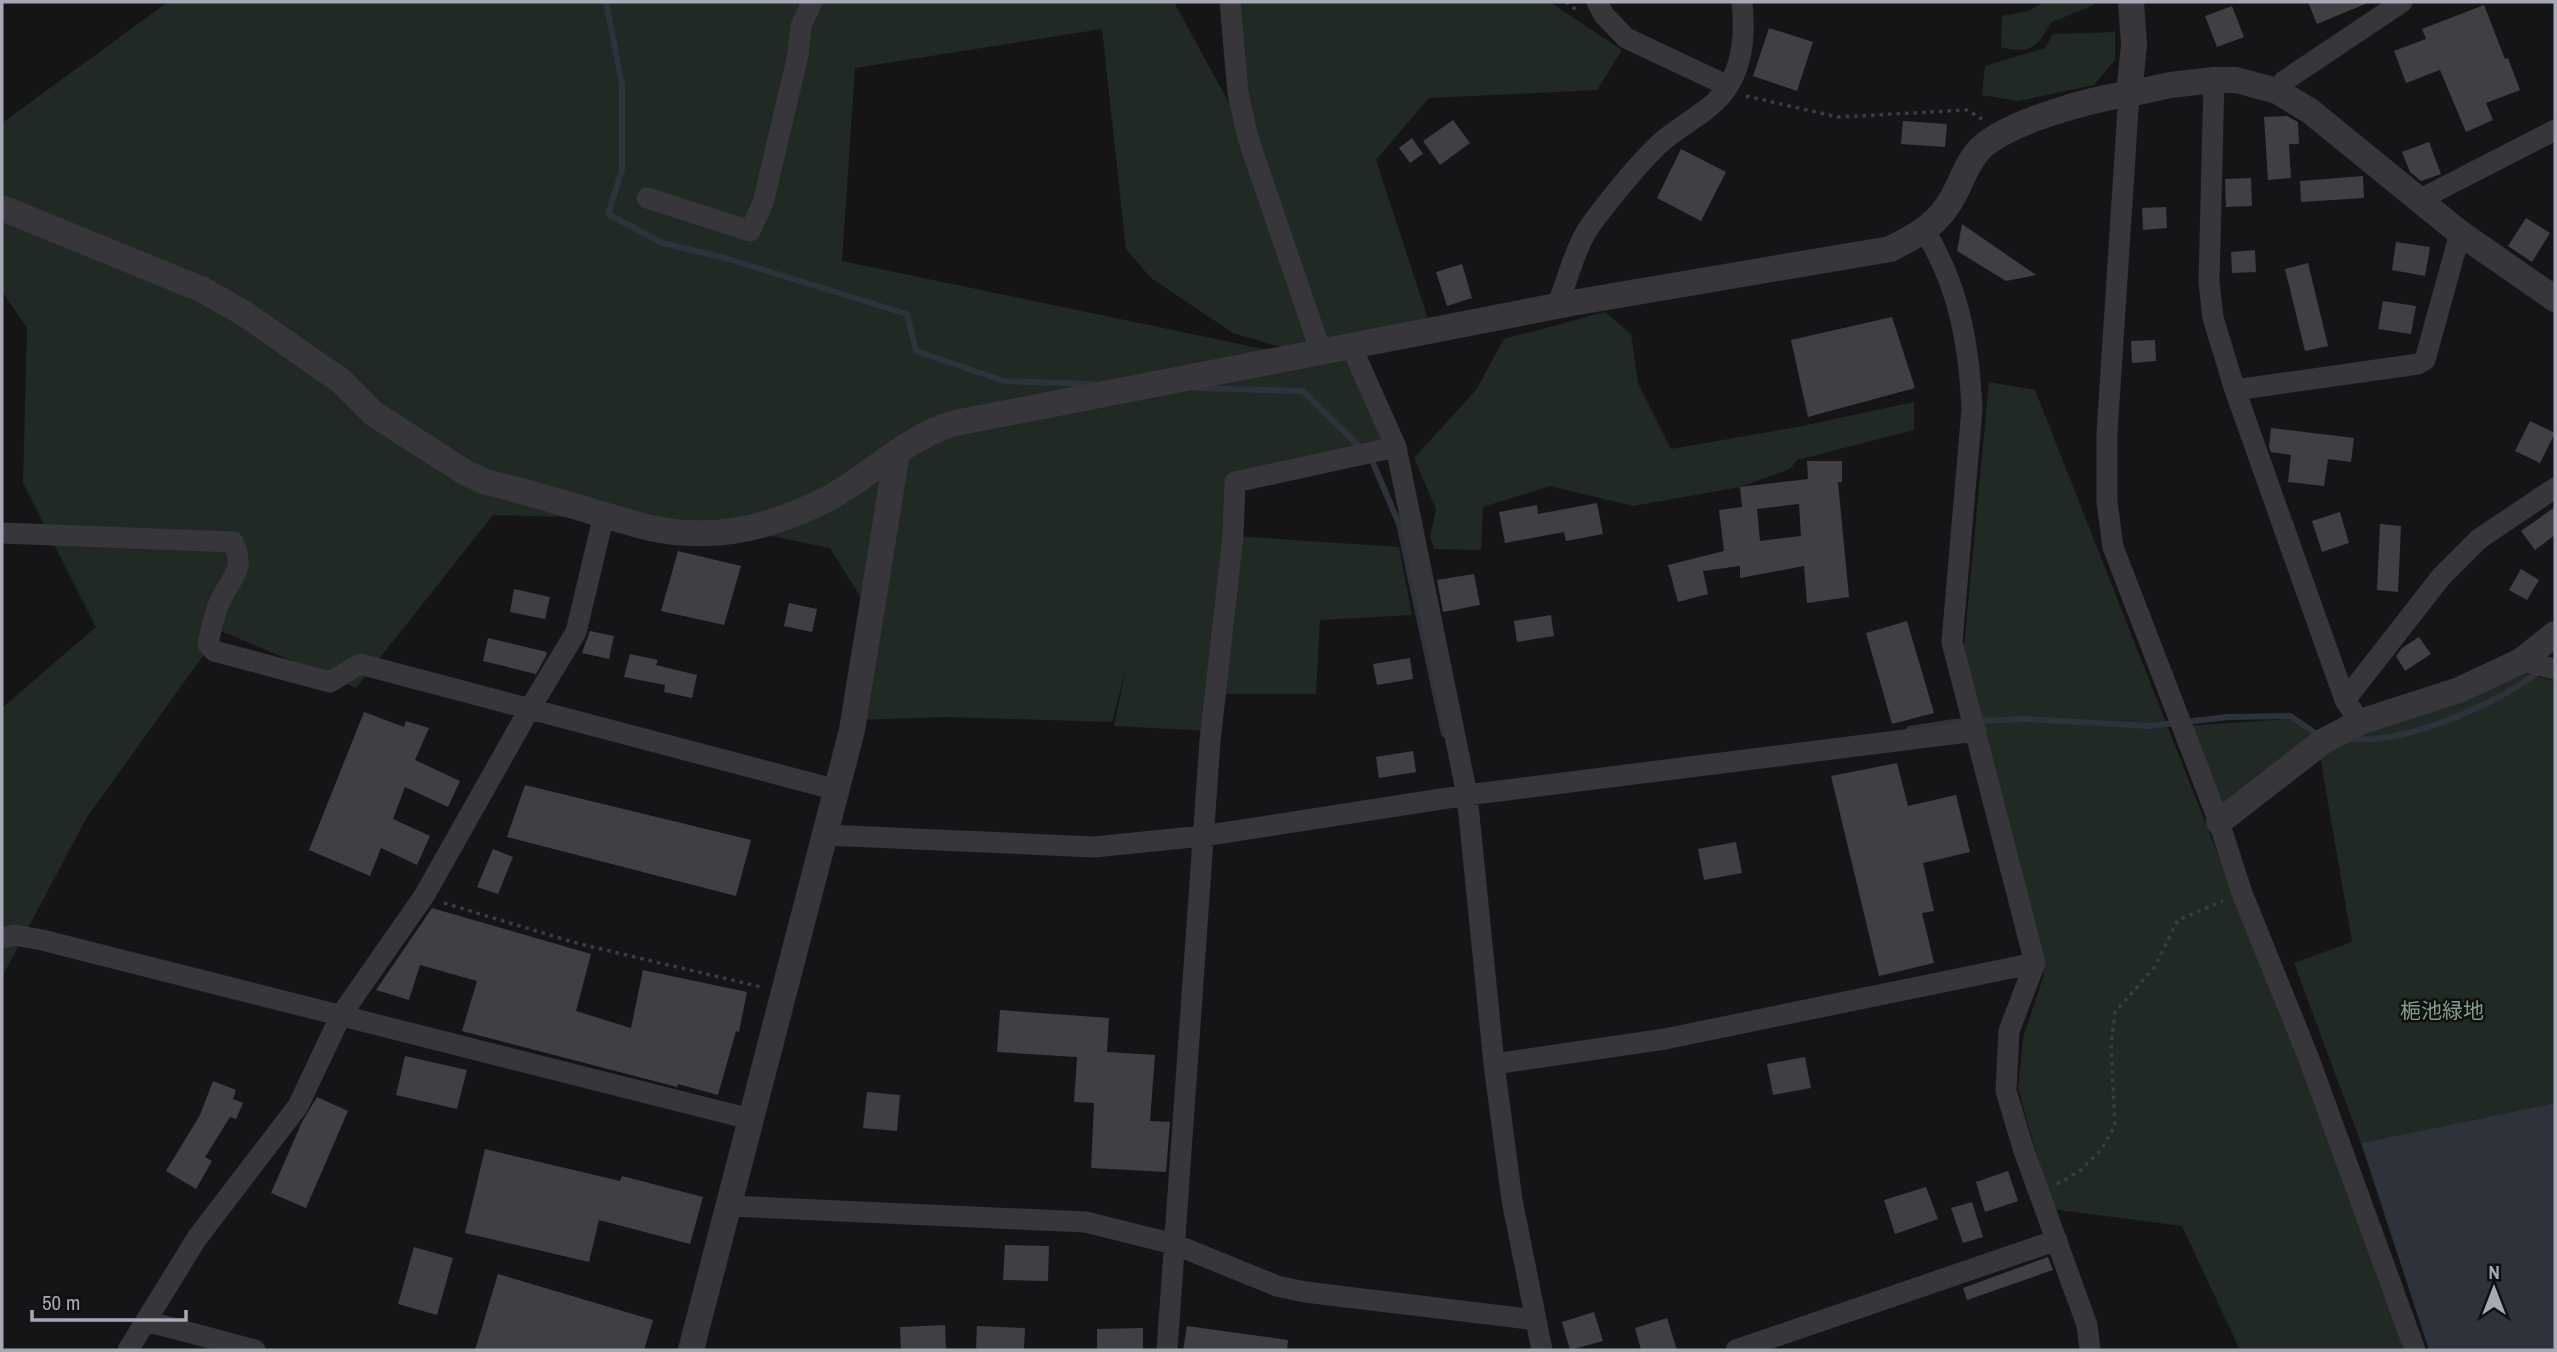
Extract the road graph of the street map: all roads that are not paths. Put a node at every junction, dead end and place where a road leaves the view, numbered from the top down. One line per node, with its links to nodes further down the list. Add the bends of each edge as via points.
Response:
1 (812, 2): 12 (street, via 801,26 763,203 750,231)
2 (1230, 2): 20 (street, via 1238,93 1248,138)
3 (1742, 2): 8 (street, via 1745,38)
4 (2131, 2): 10 (street, via 2134,45)
5 (2402, 2): 9 (street, via 2284,81)
6 (1591, 9): 8 (street, via 1604,15 1626,38)
7 (2214, 80): 9 (street, via 2236,80); 10 (street); 21 (street, via 2209,282 2213,318)
8 (1737, 91): 18 (street, via 1658,145 1594,220 1581,240)
9 (2277, 91): 13 (street, via 2310,111)
10 (2129, 94): 15 (street, via 2005,132 1980,149 1953,198); 36 (street, via 2107,433 2113,547)
11 (2555, 130): 13 (street)
12 (647, 198)
13 (2417, 201): 16 (street)
14 (2, 208): 25 (street, via 203,290 246,314 341,381 374,414 466,473)
15 (1926, 231): 18 (street, via 1890,249); 33 (street, via 1955,291 1970,373 1972,409 1952,642)
16 (2460, 233): 17 (street); 21 (street, via 2425,360)
17 (2555, 299)
18 (1557, 306): 19 (street)
19 (1352, 348): 20 (street); 22 (street)
20 (1321, 352): 23 (street, via 955,423)
21 (2235, 390): 30 (street)
22 (1396, 447): 35 (street); 38 (street, via 1235,482)
23 (897, 453): 25 (street, via 828,498 763,525 694,534 646,528); 34 (street, via 854,720)
24 (2555, 488): 30 (street, via 2469,548 2441,577)
25 (604, 515): 31 (street, via 576,632)
26 (2, 533): 31 (street, via 233,542 239,555 238,570 215,614 208,643 214,651 330,682 360,664)
27 (2555, 634): 28 (street)
28 (2521, 660): 29 (street); 32 (street, via 2459,691)
29 (2555, 669)
30 (2346, 700): 32 (street)
31 (529, 710): 34 (street); 41 (street, via 424,896)
32 (2360, 722): 36 (street, via 2322,741)
33 (1976, 731): 35 (street); 40 (street)
34 (837, 790): 37 (street)
35 (1467, 795): 38 (street); 42 (street)
36 (2219, 822): 57 (street)
37 (825, 835): 38 (street, via 1094,847); 43 (street)
38 (1203, 836): 46 (street)
39 (2, 937): 41 (street, via 15,934 42,940)
40 (2035, 963): 42 (street, via 1665,1039); 45 (street, via 2009,1031 2006,1091)
41 (341, 1014): 43 (street); 48 (street, via 298,1106 197,1238)
42 (1494, 1064): 47 (street, via 1512,1200)
43 (750, 1119): 44 (street)
44 (728, 1206): 46 (street, via 1086,1222); 52 (street)
45 (2057, 1240): 49 (street); 56 (street, via 2087,1325)
46 (1174, 1244): 47 (street, via 1277,1286 1305,1292); 53 (street)
47 (1536, 1320): 54 (street)
48 (146, 1321): 50 (street); 51 (street)
49 (1765, 1346): 55 (street)
50 (128, 1350)
51 (255, 1350)
52 (691, 1350)
53 (1167, 1350)
54 (1542, 1350)
55 (1736, 1350)
56 (2090, 1350)
57 (2415, 1350)

